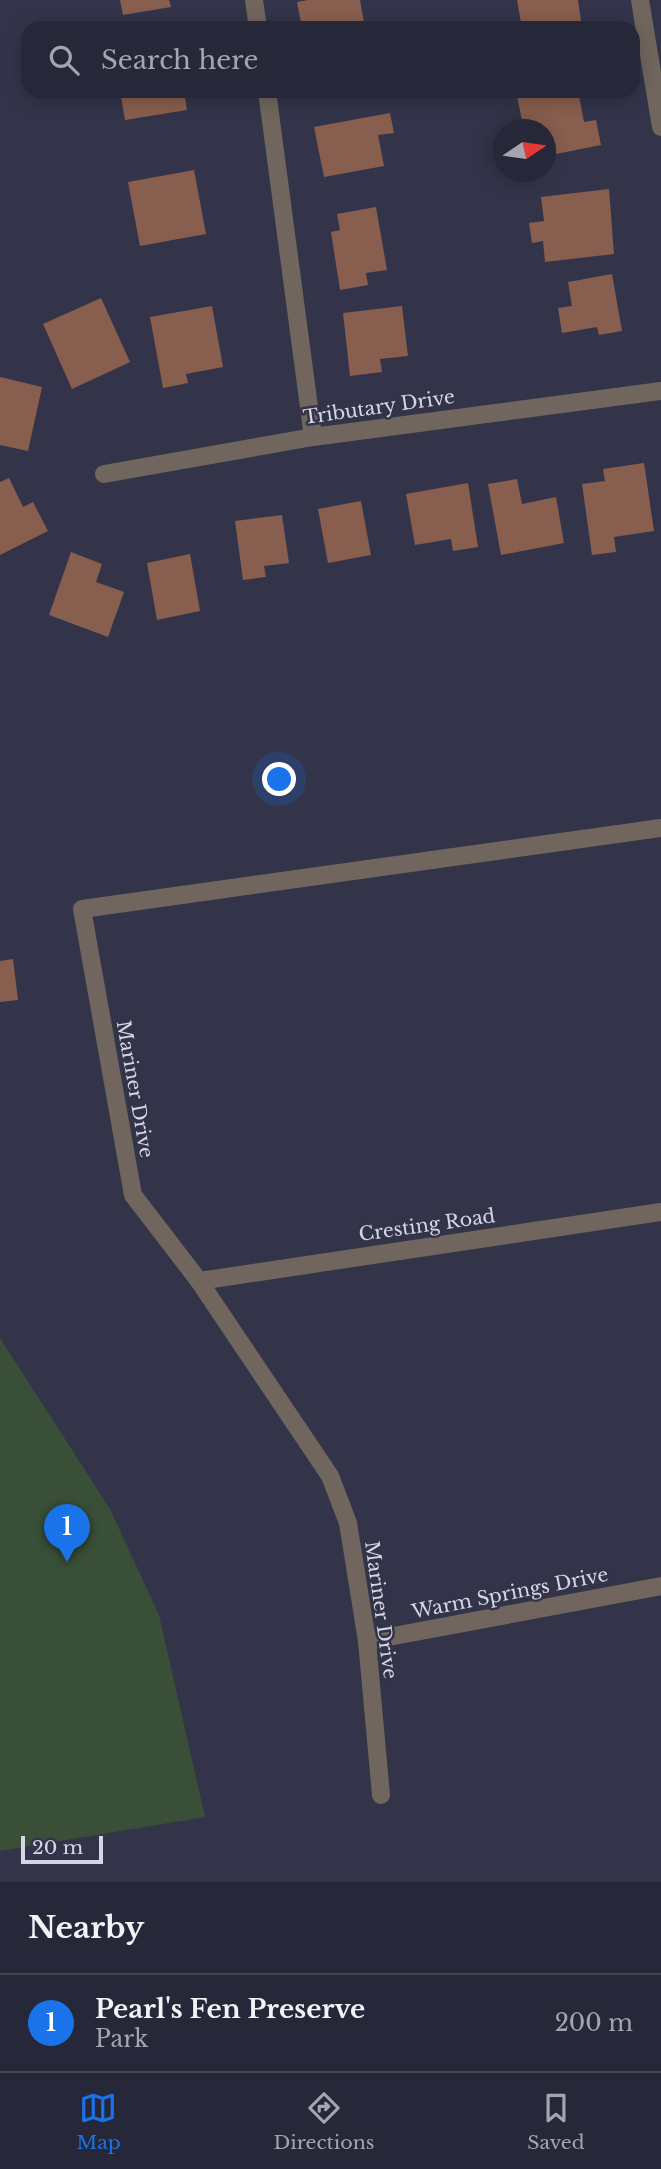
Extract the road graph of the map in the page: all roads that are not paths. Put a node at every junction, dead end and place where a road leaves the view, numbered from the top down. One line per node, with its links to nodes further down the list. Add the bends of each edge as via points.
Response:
1 (254, 0): 3 (street)
2 (640, 0): 5 (street)
3 (257, 21)
4 (268, 98): 7 (street)
5 (661, 127)
6 (661, 391): 7 (street, Tributary Drive)
7 (313, 437): 8 (street, Tributary Drive)
8 (104, 474)
9 (661, 828): 11 (street, Mariner Drive, via 82,909 133,1195)
10 (661, 1212): 11 (street, Cresting Road)
11 (199, 1280): 13 (street, Mariner Drive, via 330,1476 348,1523)
12 (661, 1586): 13 (street, Warm Springs Drive)
13 (367, 1642): 14 (street, Mariner Drive)
14 (381, 1795)

